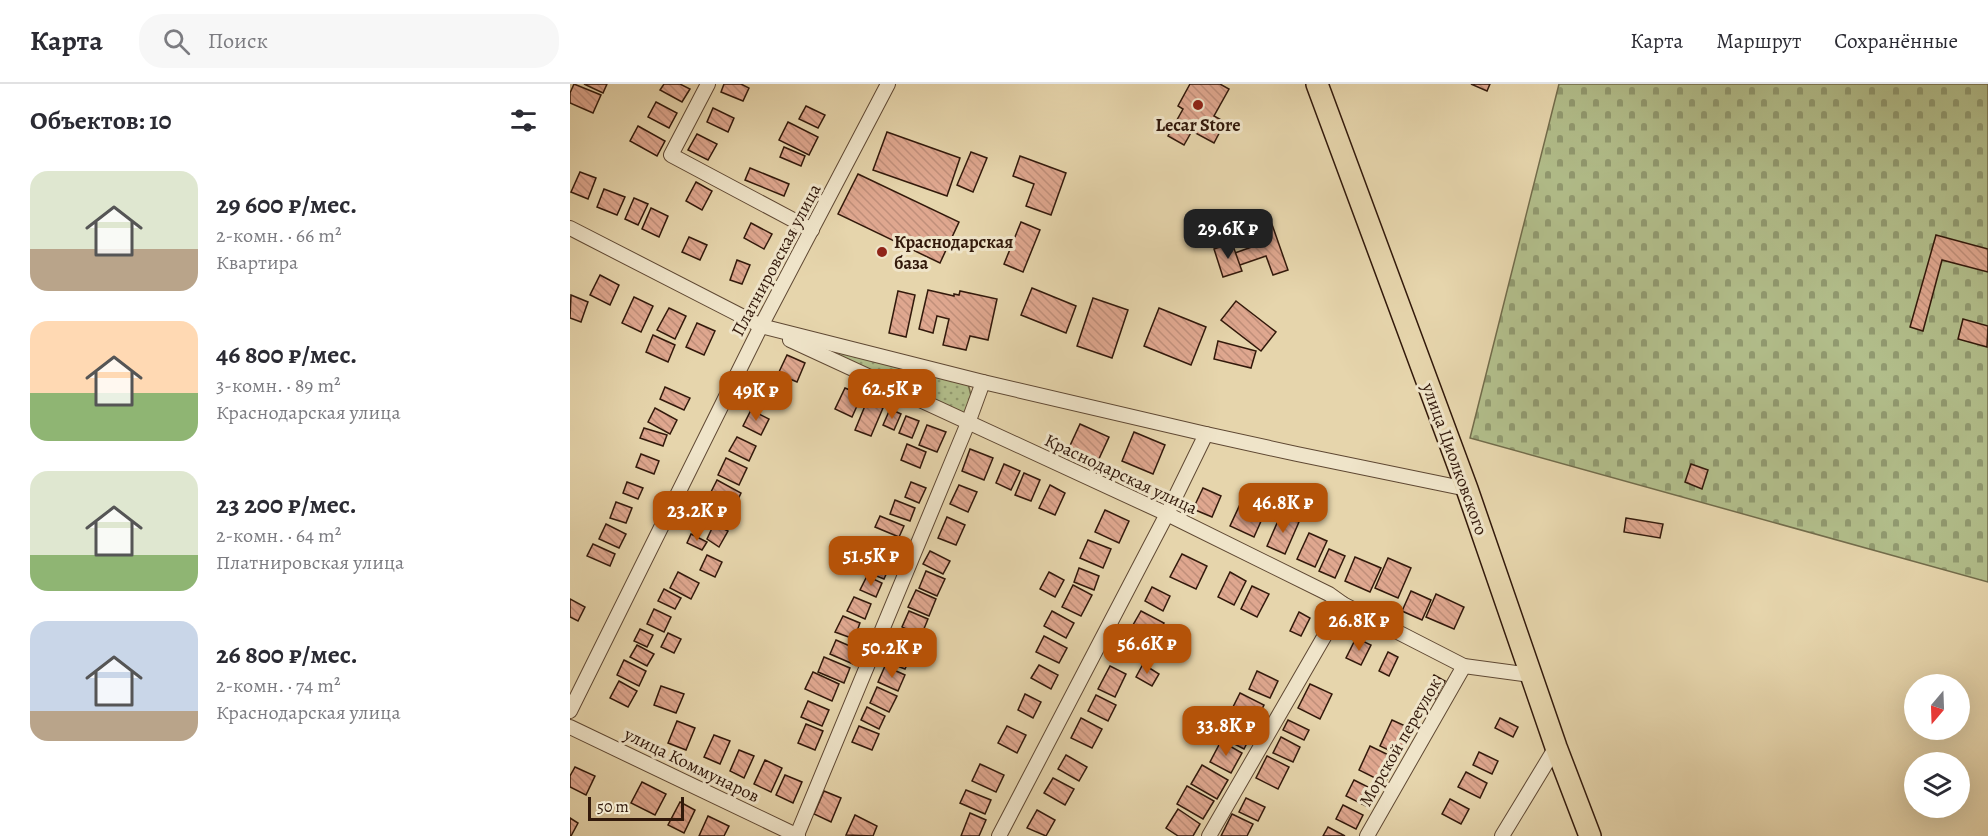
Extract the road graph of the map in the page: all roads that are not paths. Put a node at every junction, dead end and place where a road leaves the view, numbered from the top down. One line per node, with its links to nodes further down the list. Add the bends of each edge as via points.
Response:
1 (708, 84): 5 (street, via 671,155)
2 (888, 84): 5 (street, Платнировская улица)
3 (1317, 84): 10 (main road, улица Циолковского)
4 (570, 228): 6 (street, Краснодарская улица)
5 (812, 230): 6 (street, Платнировская улица)
6 (761, 326): 7 (street, Краснодарская улица); 8 (street, Краснодарская улица); 15 (street, Платнировская улица)
7 (983, 382): 8 (street); 9 (street, Краснодарская улица)
8 (968, 423): 11 (street, Краснодарская улица); 18 (street)
9 (1206, 434): 10 (street, Краснодарская улица); 11 (street)
10 (1467, 489): 14 (main road, улица Циолковского)
11 (1167, 514): 12 (street, Краснодарская улица); 19 (street)
12 (1343, 604): 13 (street, Краснодарская улица); 20 (street)
13 (1464, 666): 14 (street, Краснодарская улица); 21 (street, Морской переулок)
14 (1531, 675): 17 (main road, улица Циолковского)
15 (570, 711)
16 (570, 727): 18 (street, улица Коммунаров)
17 (1556, 747): 22 (street); 23 (main road, улица Циолковского)
18 (797, 836)
19 (999, 836)
20 (1209, 836)
21 (1367, 836)
22 (1502, 836)
23 (1590, 836)

